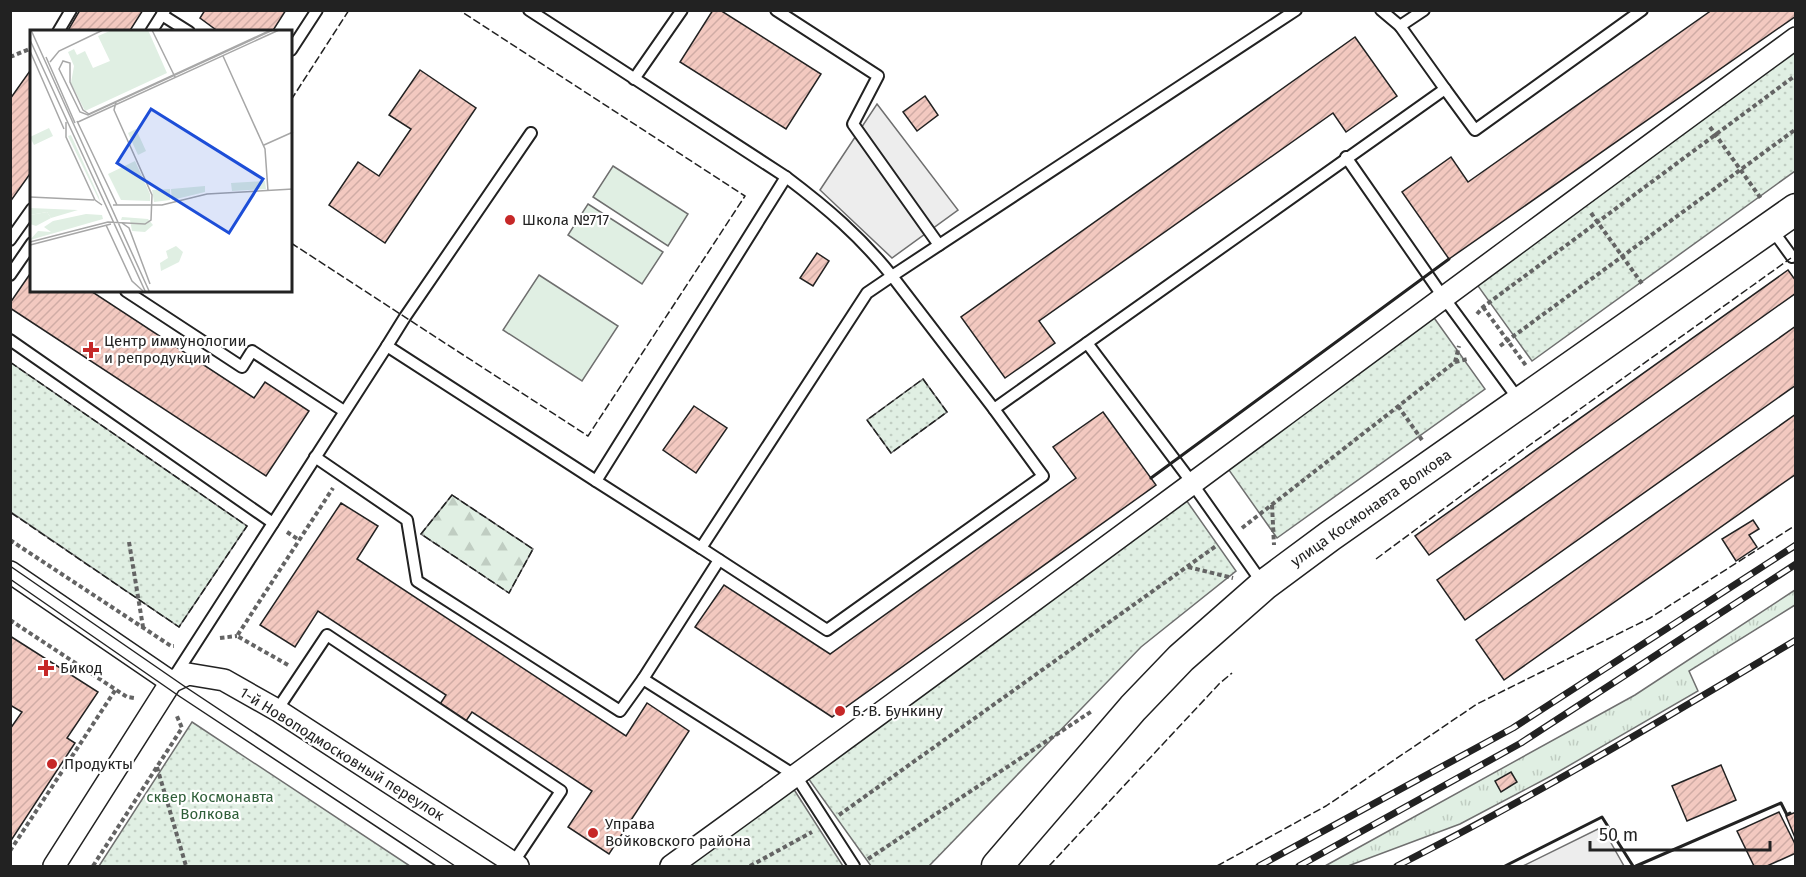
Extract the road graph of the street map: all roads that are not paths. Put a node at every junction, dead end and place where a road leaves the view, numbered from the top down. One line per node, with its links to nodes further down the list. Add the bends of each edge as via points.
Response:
1 (71, 10): 12 (lane)
2 (317, 10): 16 (lane)
3 (529, 10): 17 (lane)
4 (682, 10): 17 (lane)
5 (776, 10): 26 (lane, via 878,76 853,124)
6 (1296, 10): 26 (lane)
7 (1381, 10): 11 (lane)
8 (1424, 10): 11 (lane)
9 (1642, 10): 18 (lane, via 1475,130)
10 (163, 13): 13 (lane); 14 (lane)
11 (1400, 26): 18 (lane)
12 (58, 30)
13 (152, 30)
14 (186, 30)
15 (1796, 38): 32 (street)
16 (292, 48)
17 (634, 79): 21 (lane)
18 (1445, 89): 20 (lane)
19 (531, 133): 35 (lane)
20 (1346, 158): 32 (lane); 34 (lane)
21 (786, 177): 30 (lane, via 870,248); 40 (lane)
22 (1796, 209): 24 (main road, улица Космонавта Волкова)
23 (30, 212): 25 (lane)
24 (1766, 213): 28 (lane); 36 (main road, улица Космонавта Волкова)
25 (10, 240)
26 (939, 244): 30 (lane)
27 (30, 246): 29 (lane)
28 (1792, 257)
29 (10, 275)
30 (892, 276): 37 (lane); 43 (lane, via 867,293)
31 (128, 292): 38 (lane, via 242,367 252,351)
32 (1444, 297): 36 (lane); 41 (street)
33 (10, 340): 42 (lane)
34 (1087, 343): 37 (lane); 41 (lane)
35 (387, 346): 38 (lane); 40 (lane)
36 (1521, 402): 46 (main road, улица Космонавта Волкова)
37 (994, 409): 44 (lane, via 1043,476 827,630)
38 (344, 411): 39 (lane)
39 (315, 457): 42 (lane); 47 (lane, via 407,520 417,580 620,711)
40 (596, 480): 43 (lane)
41 (1192, 485): 46 (lane); 50 (street)
42 (273, 522): 48 (lane)
43 (701, 548): 44 (lane)
44 (719, 560): 47 (lane)
45 (10, 572): 48 (street)
46 (1264, 585): 55 (main road, улица Космонавта Волкова, via 1181,657)
47 (643, 679): 50 (lane)
48 (171, 682): 49 (street, 1-й Новоподмосковный переулок, via 188,674 224,680); 52 (street)
49 (277, 710): 51 (street, 1-й Новоподмосковный переулок); 51 (lane, via 327,635 561,790)
50 (796, 776): 53 (street); 54 (lane)
51 (515, 865)
52 (54, 867)
53 (671, 867)
54 (854, 867)
55 (997, 867)

